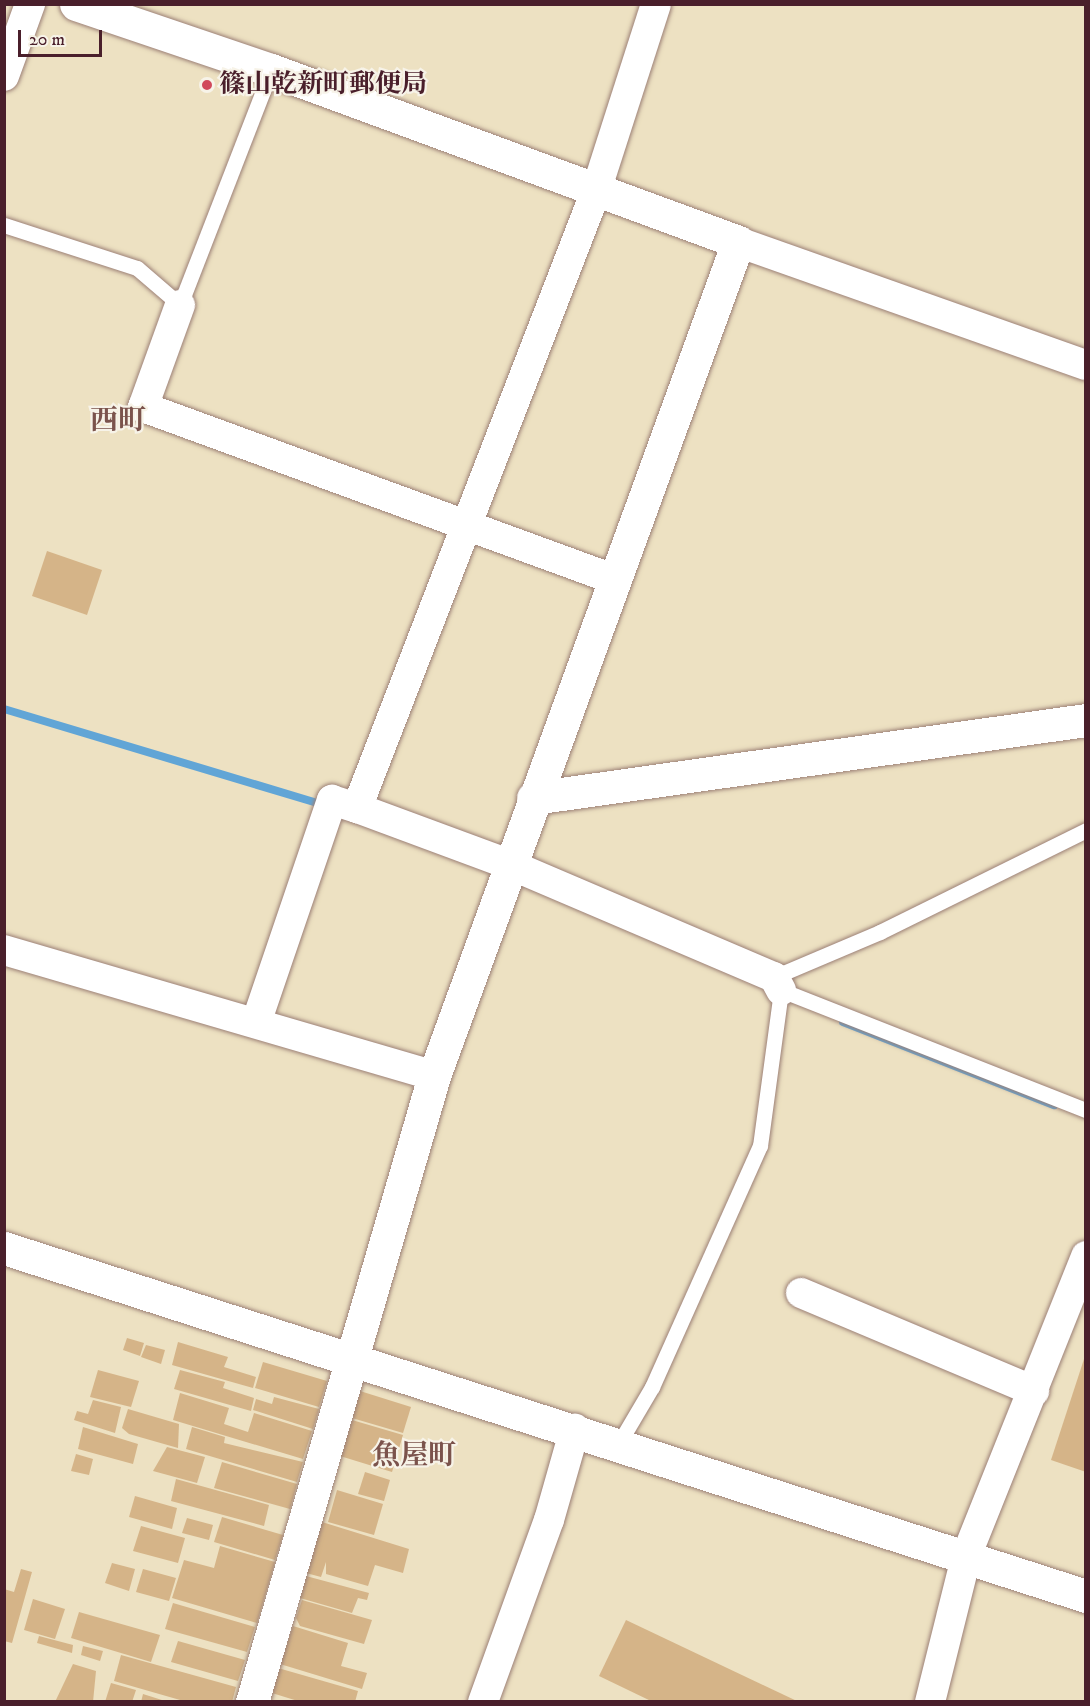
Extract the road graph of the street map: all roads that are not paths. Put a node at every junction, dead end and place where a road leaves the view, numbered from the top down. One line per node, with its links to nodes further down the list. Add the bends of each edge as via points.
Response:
1 (30, 4): 5 (street)
2 (76, 4): 4 (street)
3 (656, 4): 6 (street)
4 (271, 70): 6 (street); 9 (lane)
5 (4, 76)
6 (596, 191): 8 (street); 11 (street)
7 (4, 225): 9 (lane, via 137,268)
8 (738, 242): 10 (street); 12 (street)
9 (180, 305): 11 (street, via 143,407)
10 (1086, 365)
11 (467, 522): 12 (street); 15 (street)
12 (616, 580): 14 (street)
13 (1086, 720): 14 (street)
14 (533, 798): 17 (street)
15 (357, 808): 17 (street); 20 (street, via 332,800)
16 (1086, 830): 19 (lane)
17 (511, 865): 19 (street); 21 (street)
18 (4, 950): 20 (street)
19 (777, 983): 22 (lane); 30 (lane, via 760,1146 652,1388)
20 (256, 1023): 21 (street)
21 (434, 1076): 27 (street)
22 (1086, 1110)
23 (4, 1248): 27 (street)
24 (1086, 1256): 26 (street)
25 (801, 1293): 28 (street)
26 (1077, 1308): 28 (street)
27 (354, 1361): 29 (street); 33 (street)
28 (1034, 1391): 31 (street)
29 (575, 1429): 30 (street); 34 (street, via 549,1520)
30 (619, 1443): 31 (street)
31 (967, 1554): 32 (street); 35 (street)
32 (1086, 1596)
33 (252, 1701)
34 (483, 1701)
35 (930, 1701)

